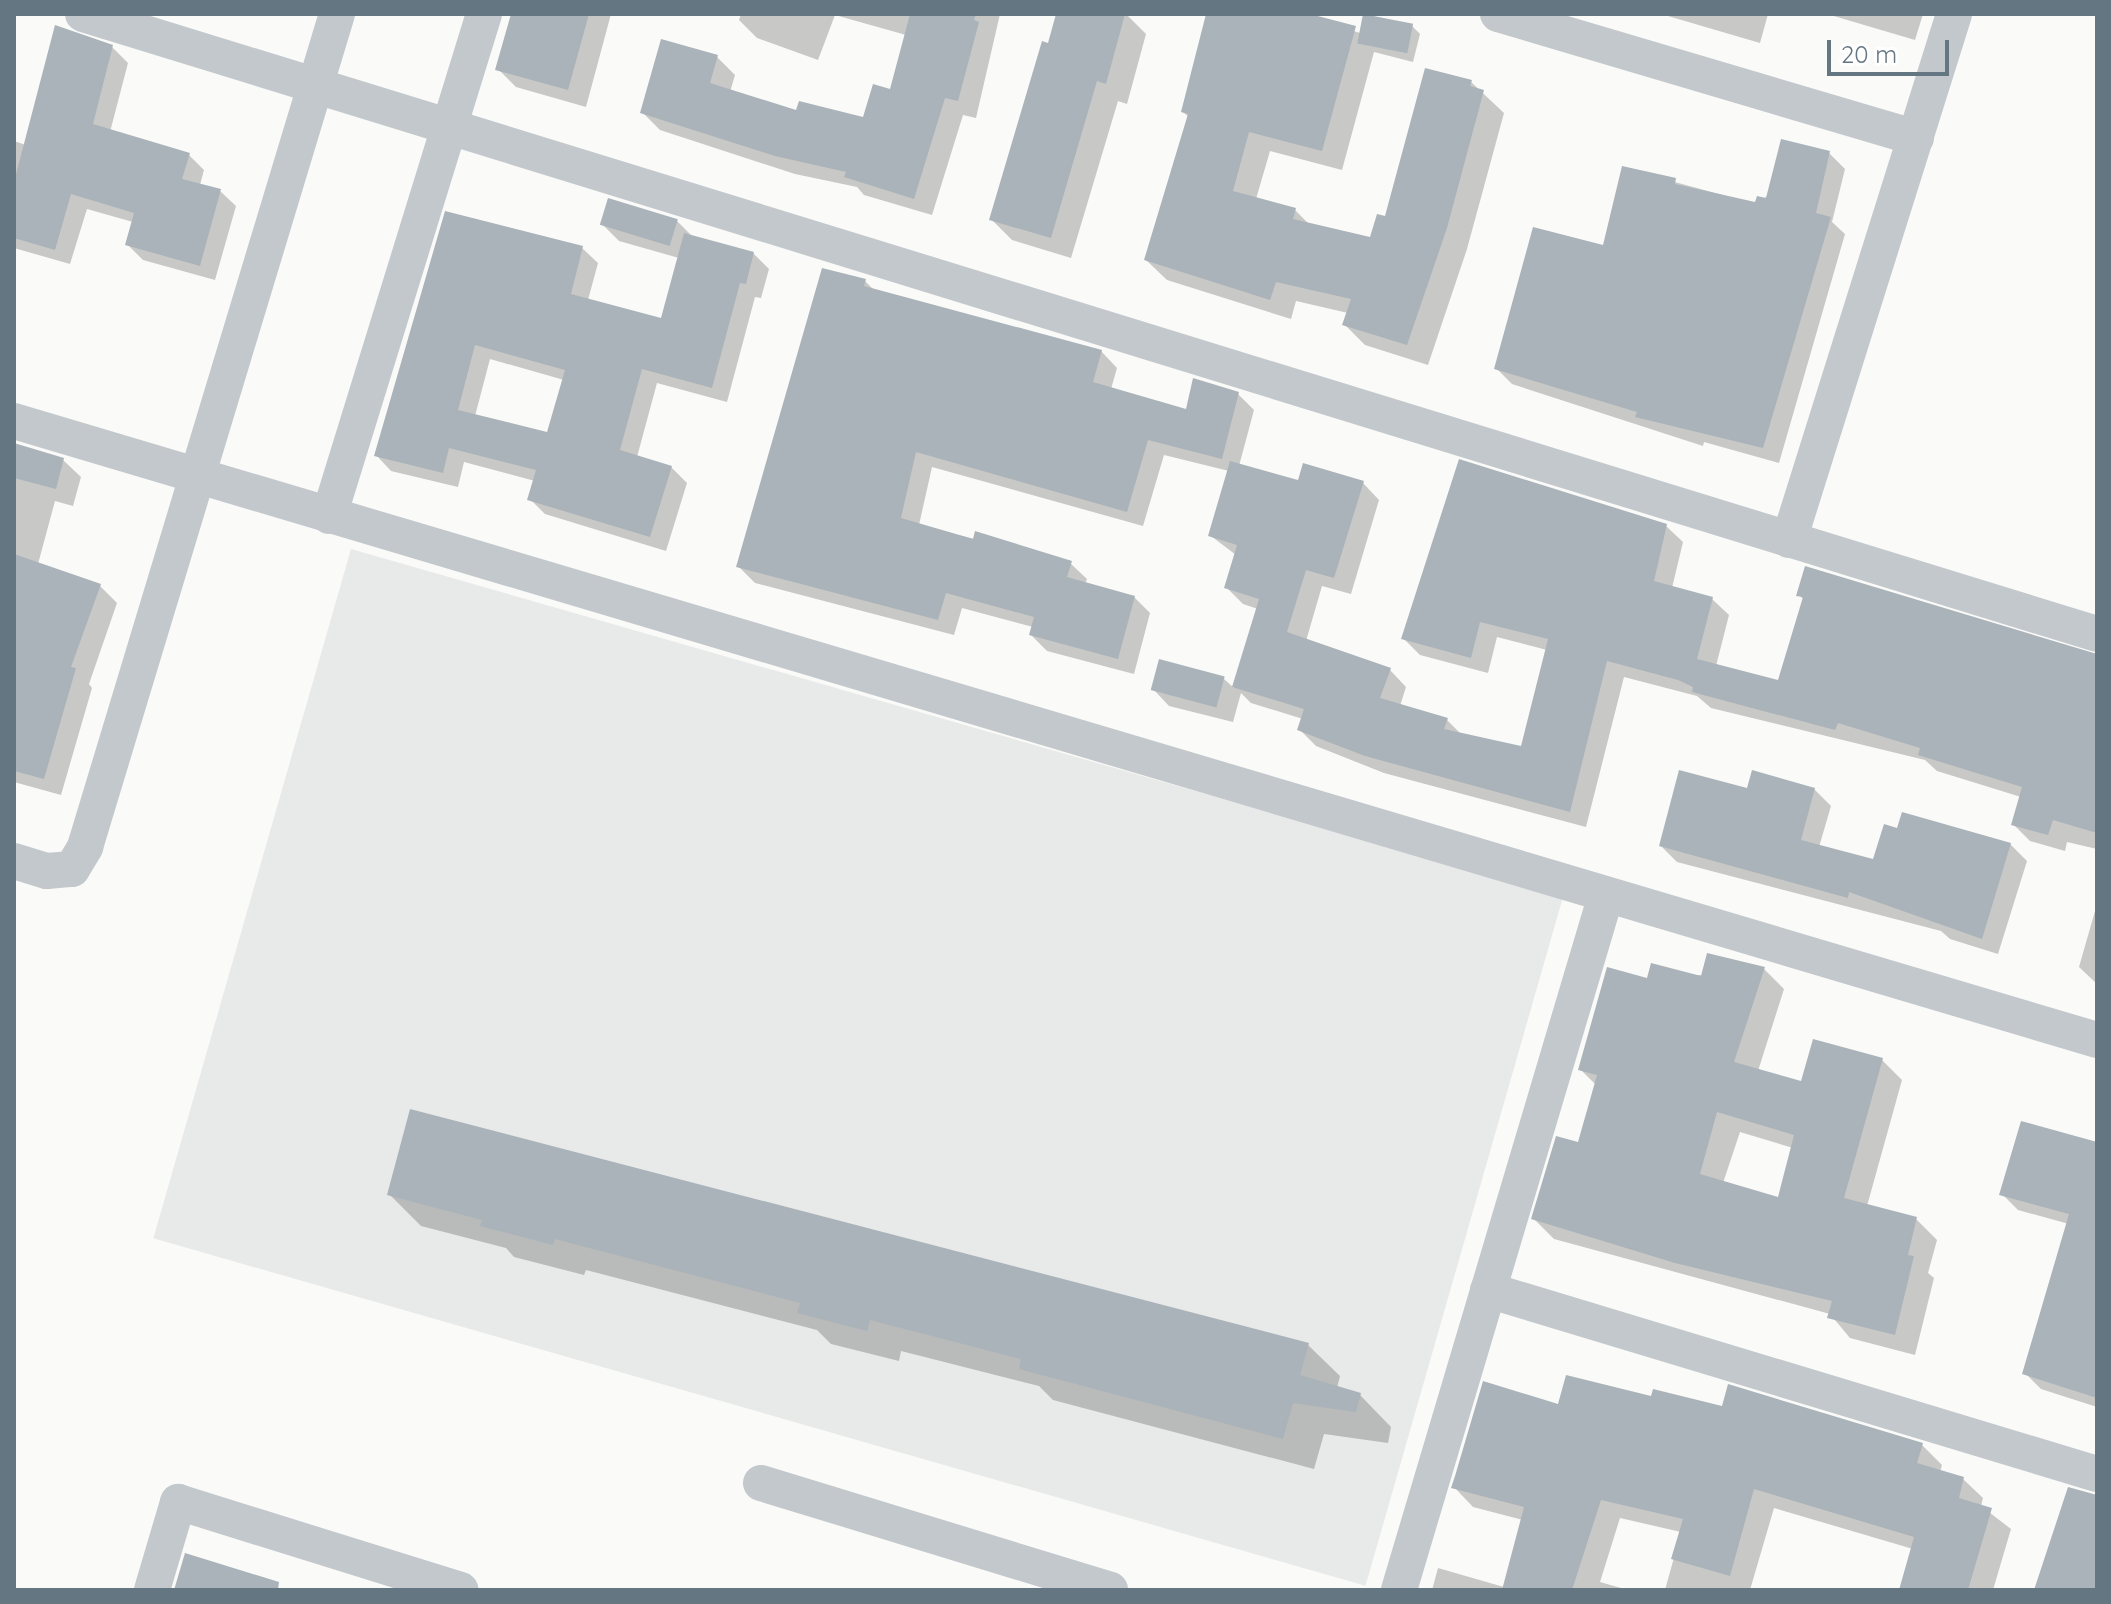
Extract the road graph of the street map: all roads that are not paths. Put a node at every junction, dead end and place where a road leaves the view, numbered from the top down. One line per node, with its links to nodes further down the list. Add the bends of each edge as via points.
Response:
1 (83, 14): 6 (street)
2 (337, 14): 6 (street)
3 (484, 14): 7 (street)
4 (1498, 14): 8 (street)
5 (1954, 14): 8 (street)
6 (316, 84): 7 (street); 10 (street)
7 (449, 125): 11 (street); 12 (street)
8 (1916, 138): 12 (street)
9 (14, 421): 10 (street)
10 (196, 477): 11 (street); 14 (street, via 85,847 72,869 47,871)
11 (329, 516): 15 (street)
12 (1789, 540): 13 (street)
13 (2097, 634)
14 (14, 861)
15 (1606, 895): 16 (street); 17 (street)
16 (2097, 1040)
17 (1488, 1290): 18 (street); 23 (street)
18 (2097, 1474)
19 (761, 1483): 22 (street)
20 (152, 1590): 21 (street, via 178,1502)
21 (461, 1590)
22 (1110, 1590)
23 (1399, 1590)

